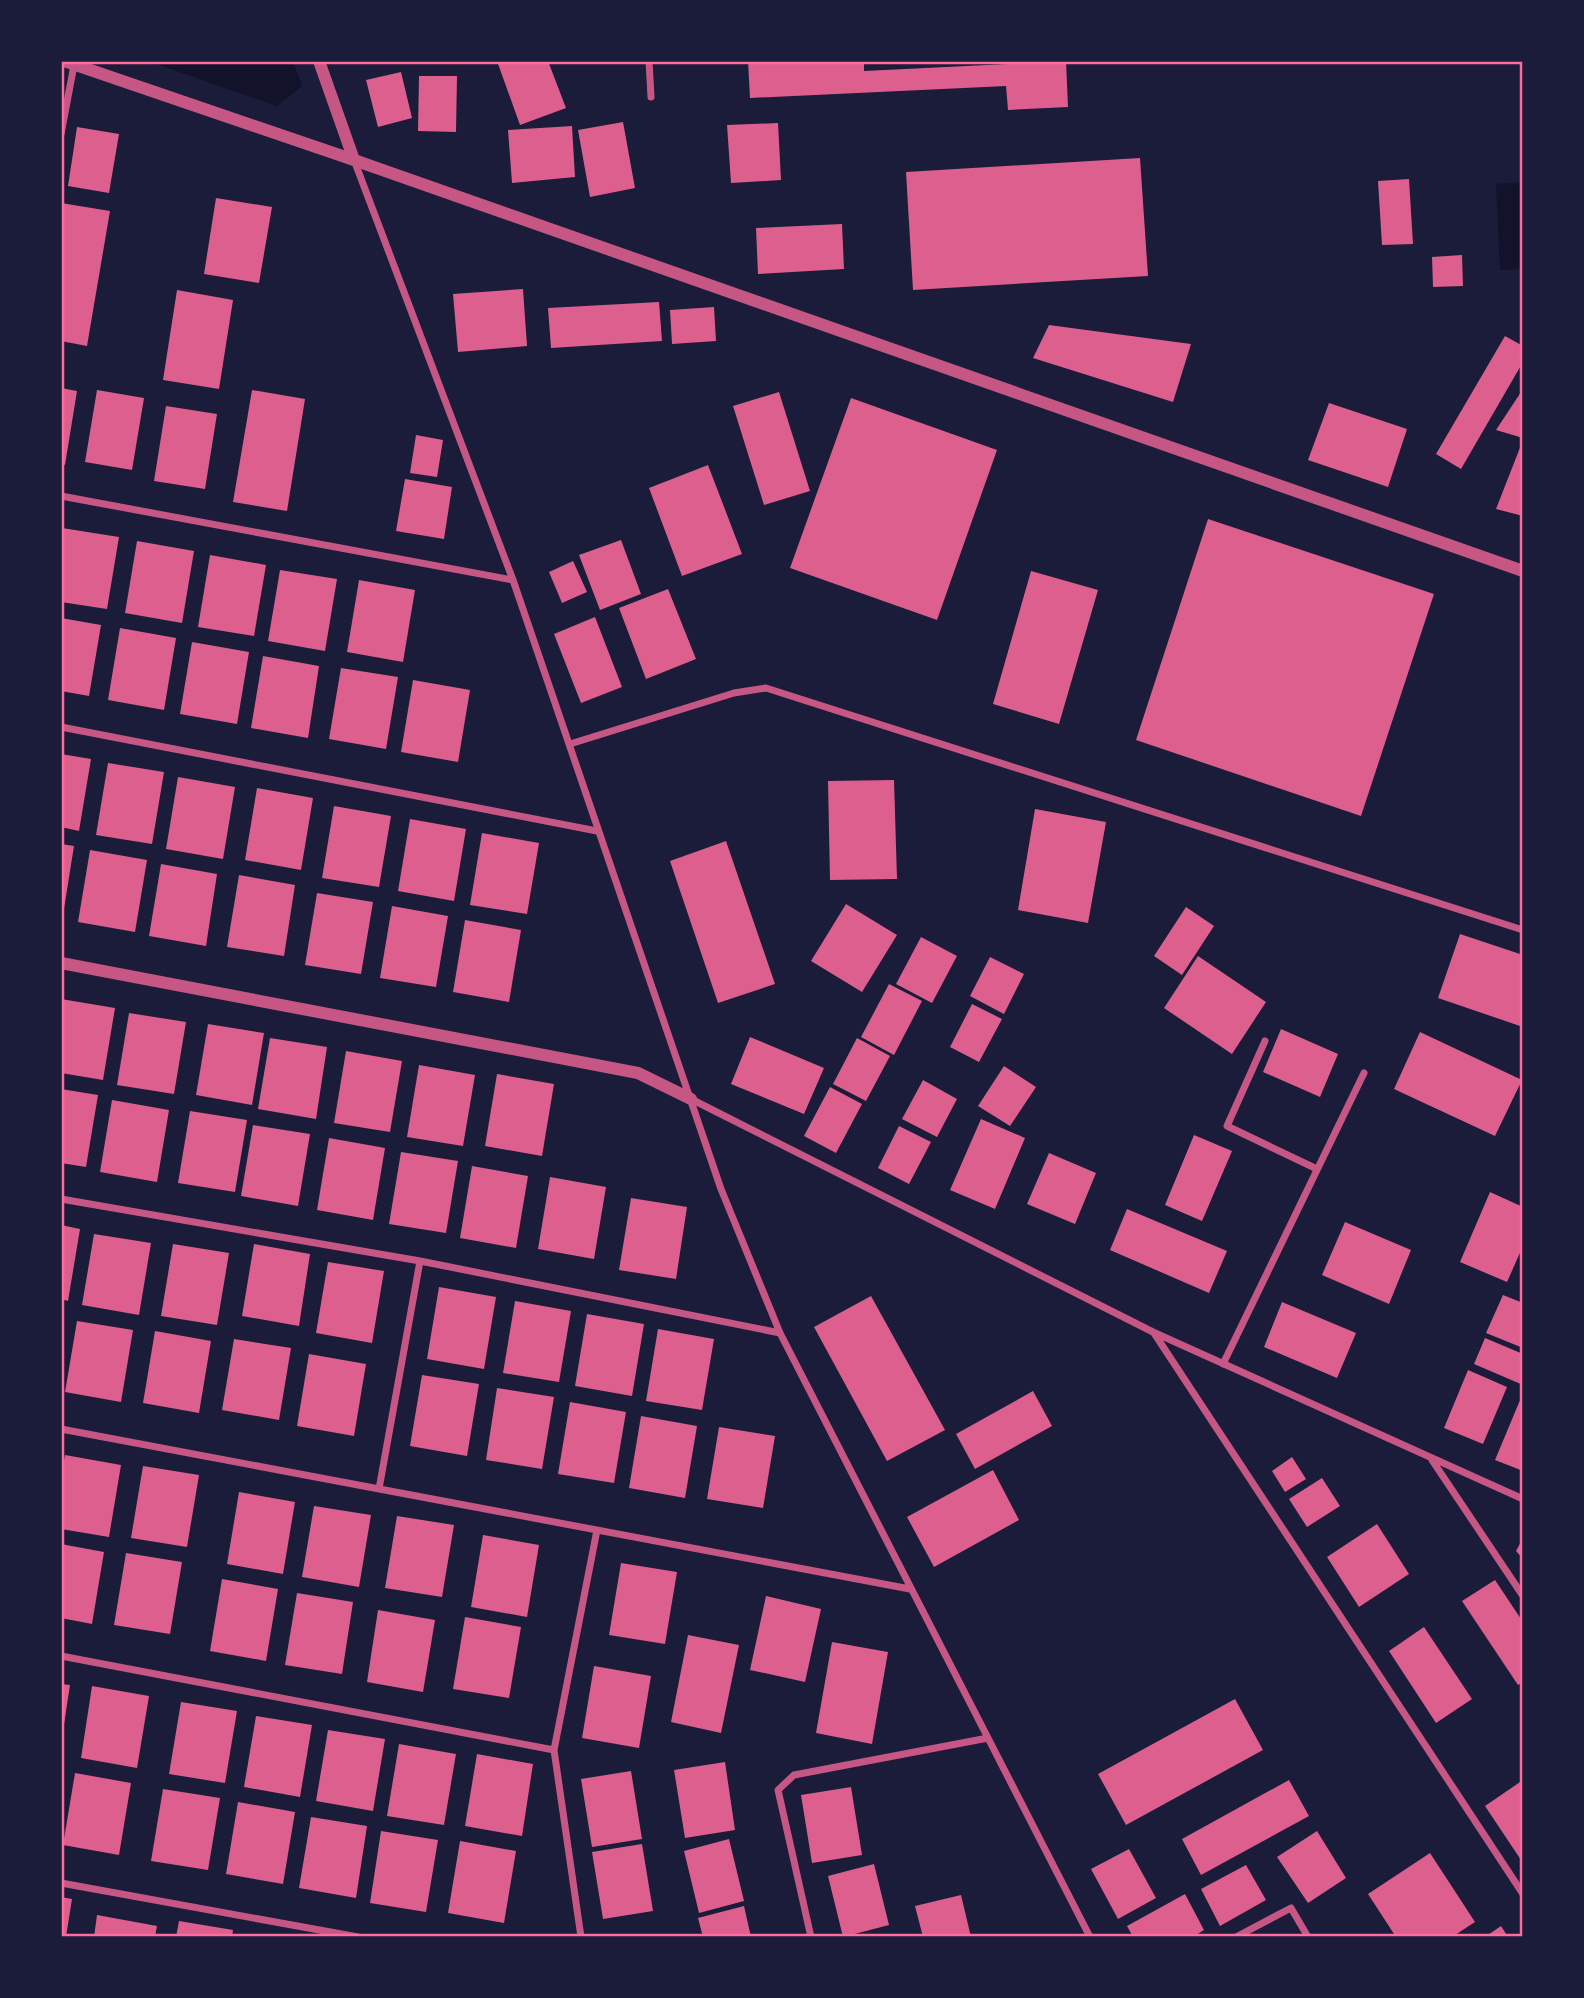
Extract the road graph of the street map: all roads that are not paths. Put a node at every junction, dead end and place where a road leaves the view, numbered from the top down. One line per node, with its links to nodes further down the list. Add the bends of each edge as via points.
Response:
1 (319, 61): 6 (street)
2 (649, 61): 4 (street)
3 (69, 63): 5 (street); 6 (street)
4 (651, 97)
5 (61, 134)
6 (354, 160): 8 (street); 9 (street)
7 (61, 496): 9 (street)
8 (1523, 571)
9 (513, 580): 11 (street)
10 (61, 727): 12 (street)
11 (570, 744): 12 (street); 13 (street, via 734,692 766,688)
12 (597, 831): 17 (street)
13 (1523, 930)
14 (61, 963): 17 (street, via 638,1073)
15 (1265, 1041): 18 (street, via 1227,1126)
16 (1364, 1073): 18 (street)
17 (691, 1099): 21 (street); 22 (street, via 720,1189)
18 (1317, 1169): 23 (street)
19 (61, 1199): 20 (street)
20 (420, 1261): 22 (street); 26 (street)
21 (1153, 1332): 23 (street); 35 (street)
22 (780, 1334): 29 (street)
23 (1223, 1364): 25 (street)
24 (61, 1429): 26 (street)
25 (1431, 1458): 27 (street); 30 (street)
26 (379, 1489): 28 (street)
27 (1523, 1499)
28 (597, 1530): 29 (street); 33 (street)
29 (910, 1589): 32 (street)
30 (1523, 1596)
31 (61, 1656): 33 (street)
32 (988, 1738): 38 (street, via 794,1775 778,1790); 39 (street)
33 (555, 1750): 37 (street)
34 (61, 1883): 36 (street)
35 (1523, 1894)
36 (358, 1937)
37 (581, 1937)
38 (811, 1937)
39 (1090, 1937)
40 (1236, 1937): 41 (street, via 1291,1908)
41 (1308, 1937)

